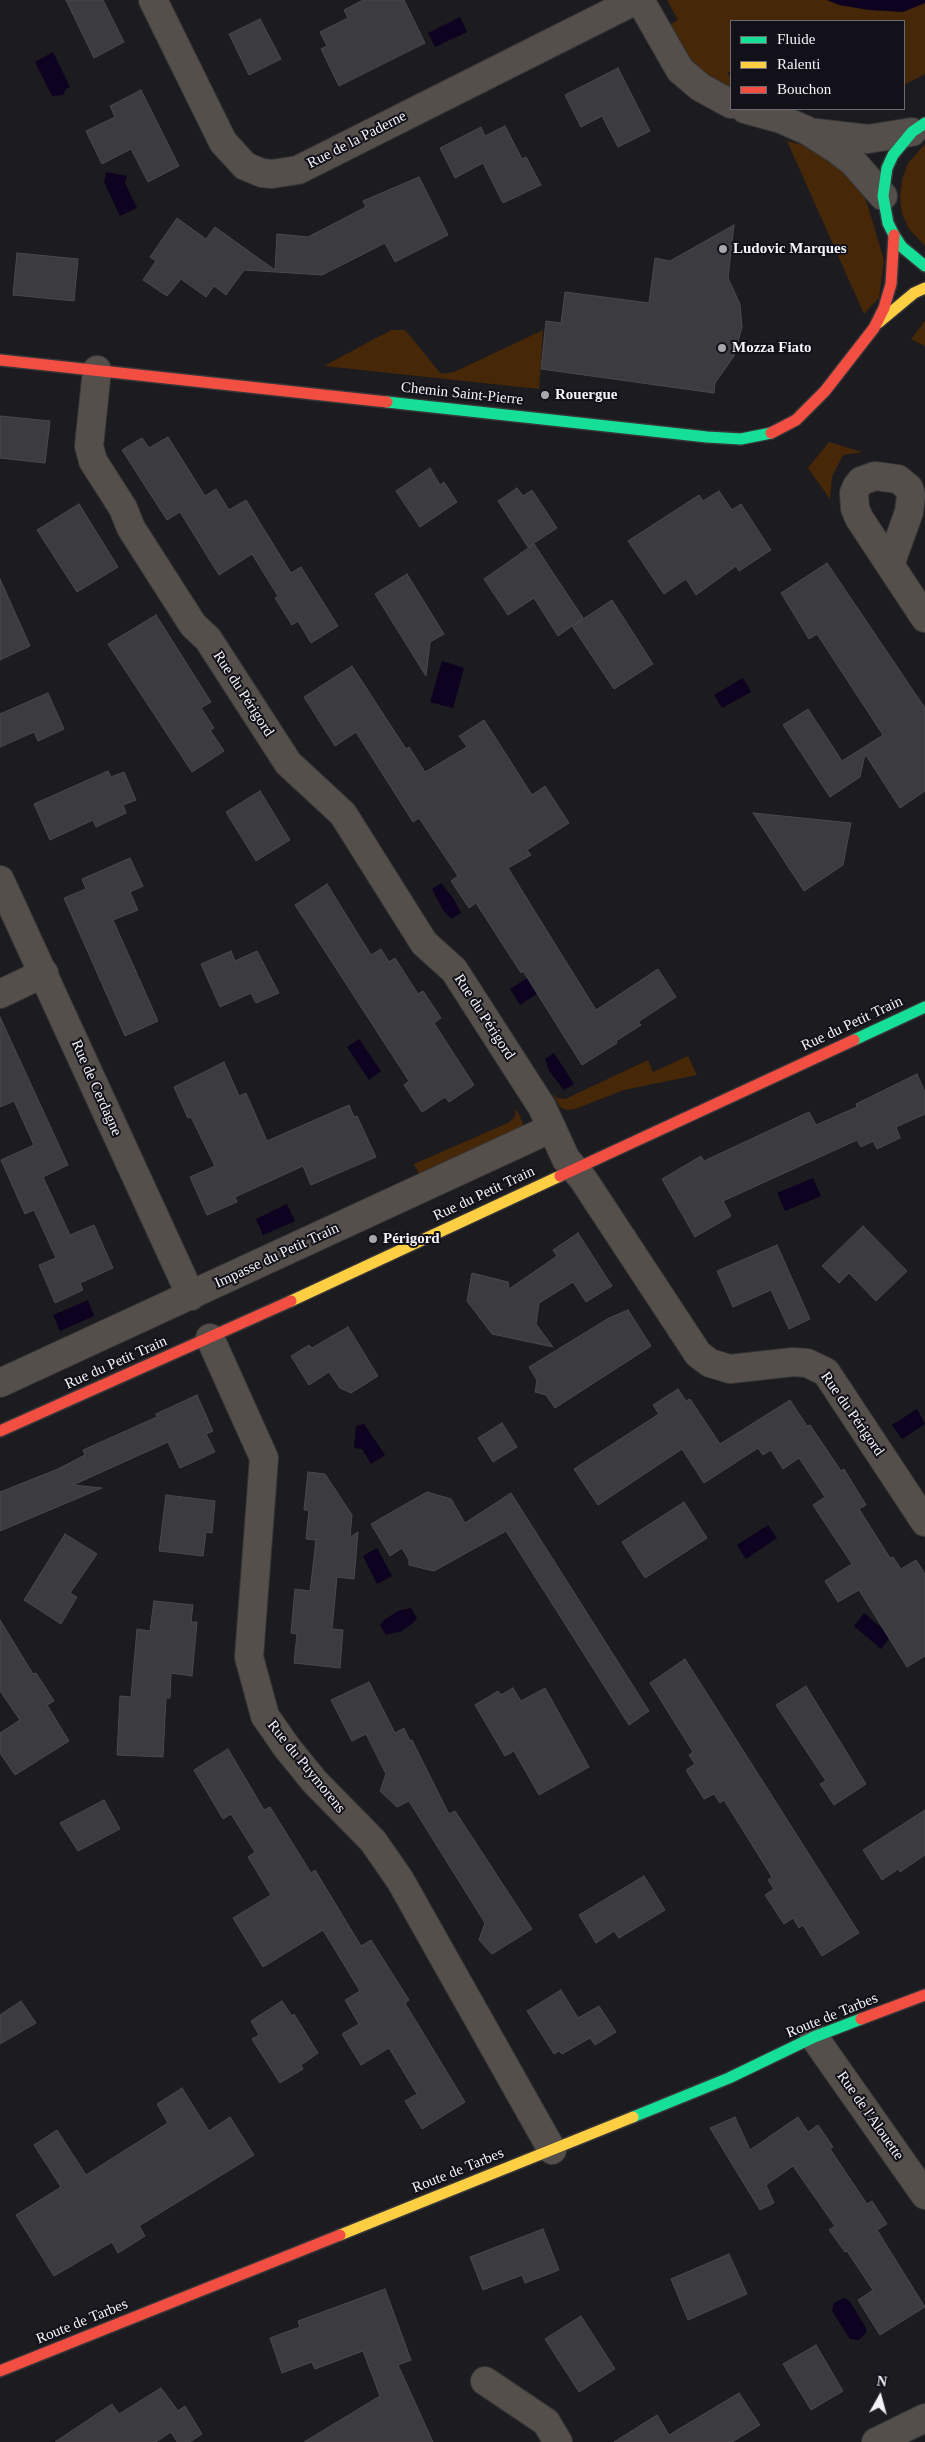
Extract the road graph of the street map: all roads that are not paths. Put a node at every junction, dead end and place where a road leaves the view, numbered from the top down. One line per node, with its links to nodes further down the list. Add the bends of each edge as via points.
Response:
1 (153, 0): 2 (street, Rue de la Paderne, via 223,142 245,166 272,174 298,170)
2 (636, 0)
3 (640, 0): 4 (street, via 680,70 700,87)
4 (730, 103)
5 (749, 110): 7 (street)
6 (918, 128): 7 (street, via 868,139); 8 (main road, via 893,155 887,168)
7 (808, 131): 8 (street, via 853,162)
8 (883, 196): 9 (main road, via 888,223)
9 (894, 235): 10 (main road, via 907,252); 12 (main road, Chemin Saint-Pierre, via 891,284)
10 (925, 266)
11 (925, 288): 12 (main road, Chemin Saint-Pierre, via 901,302)
12 (874, 328): 14 (main road, Chemin Saint-Pierre, via 825,391 796,420 766,436 741,439)
13 (0, 360): 14 (main road, Chemin Saint-Pierre)
14 (97, 370): 21 (street, Rue du Périgord, via 89,446 93,461 123,508 131,528 288,763 343,814 424,943 454,970 542,1107)
15 (890, 565): 16 (street)
16 (925, 618)
17 (0, 880): 18 (street, Rue de Cerdagne)
18 (44, 974): 19 (street); 23 (street, Rue de Cerdagne)
19 (0, 994)
20 (925, 1007): 22 (main road, Rue du Petit Train)
21 (552, 1128): 22 (street, Rue du Périgord, via 566,1159); 23 (street, Impasse du Petit Train)
22 (575, 1169): 24 (main road, Rue du Petit Train); 27 (street, Rue du Périgord, via 698,1354 710,1363 730,1369 793,1362 807,1363 826,1372)
23 (191, 1296): 25 (street, Impasse du Petit Train)
24 (210, 1338): 26 (main road, Rue du Petit Train); 30 (street, Rue du Puymorens, via 264,1458 249,1657 265,1716 315,1782 373,1842 400,1880)
25 (0, 1383)
26 (0, 1431)
27 (925, 1522)
28 (925, 1995): 29 (main road, Route de Tarbes)
29 (814, 2037): 30 (main road, Route de Tarbes, via 728,2078); 31 (street, Rue de l'Alouette)
30 (552, 2150): 32 (main road, Route de Tarbes)
31 (925, 2195)
32 (0, 2371)
33 (485, 2381): 35 (street, via 546,2422)
34 (925, 2418): 36 (street)
35 (558, 2442)
36 (876, 2442)

